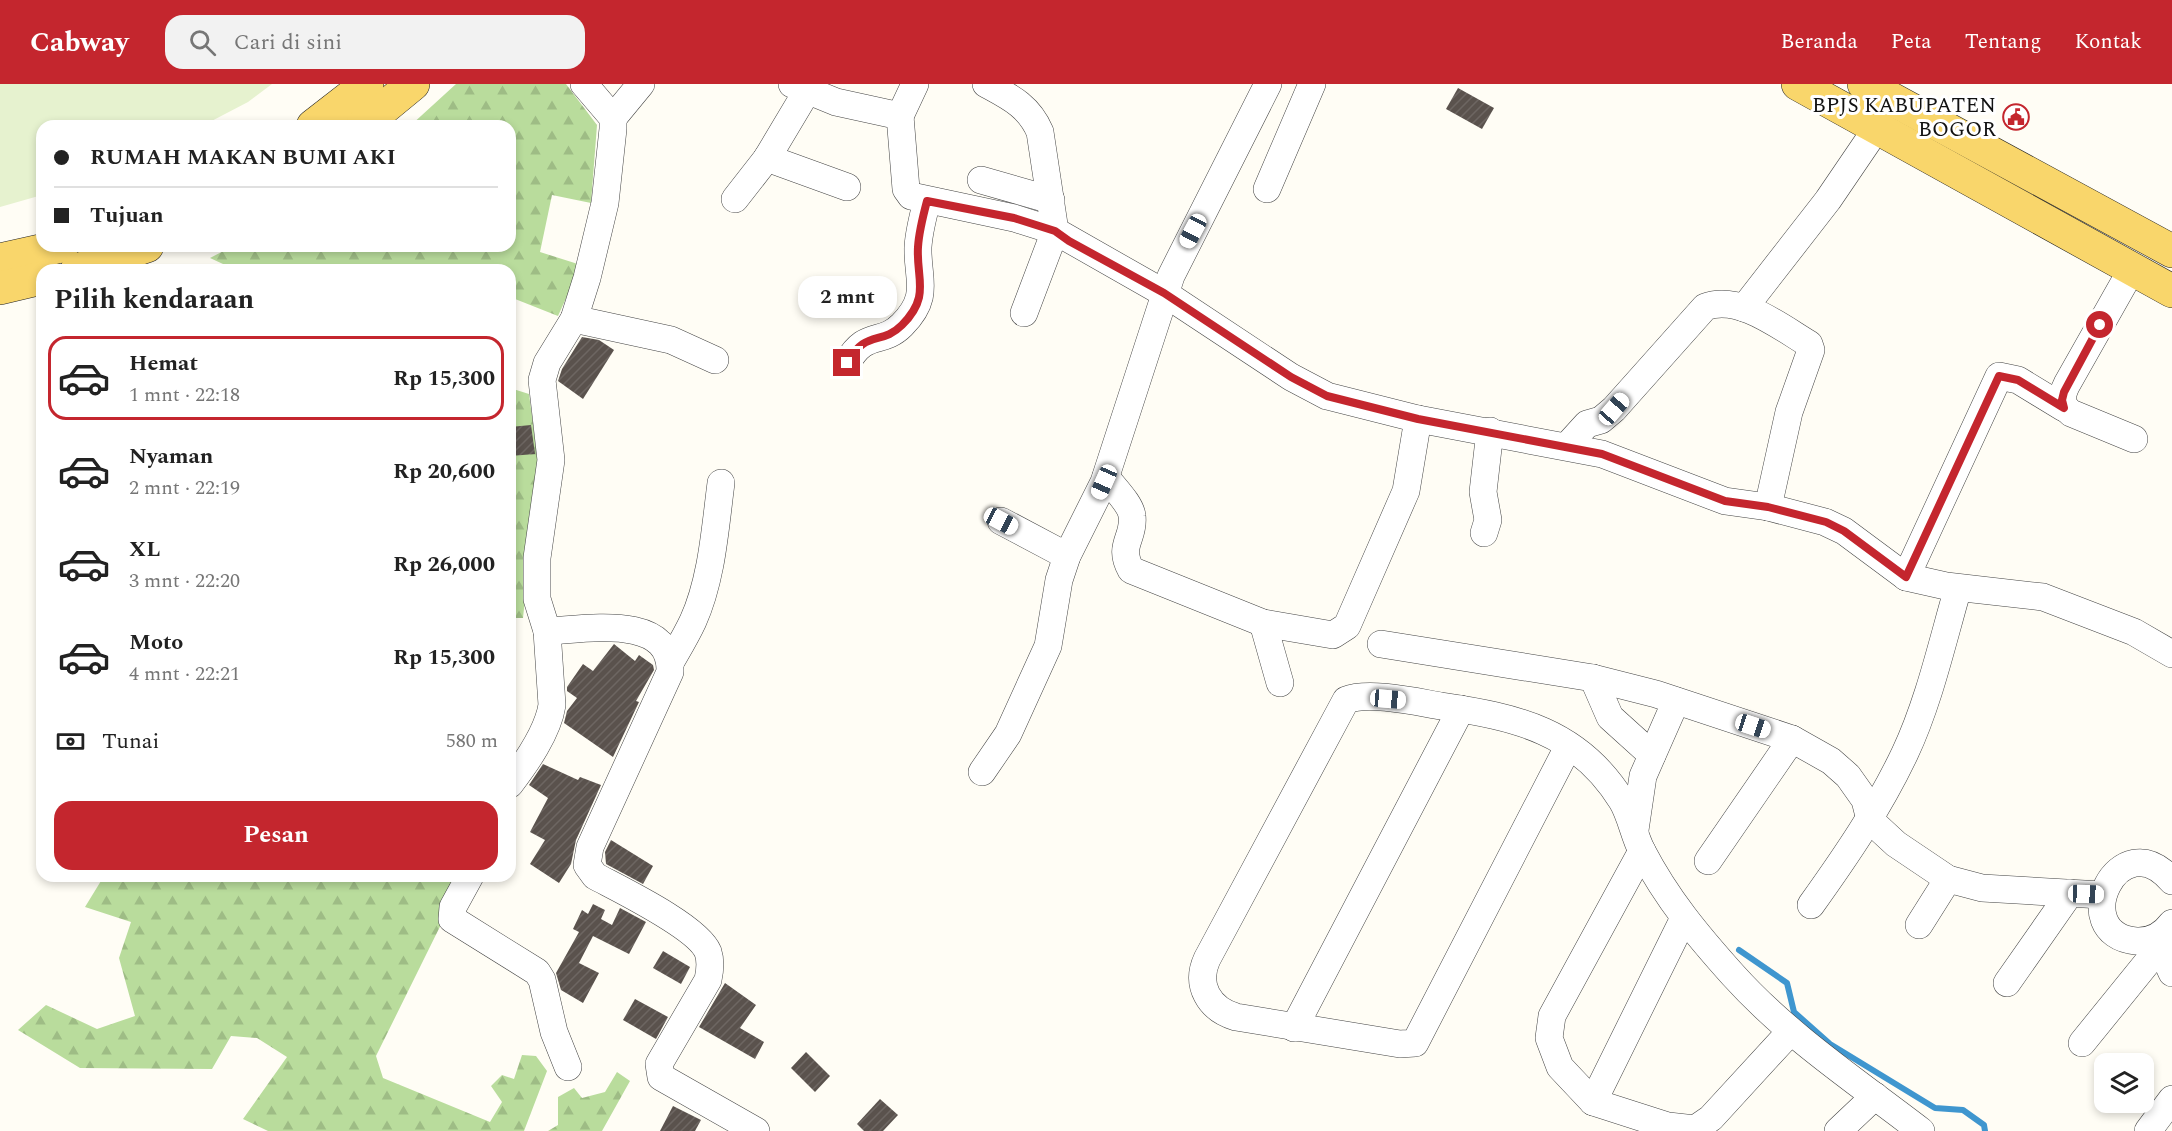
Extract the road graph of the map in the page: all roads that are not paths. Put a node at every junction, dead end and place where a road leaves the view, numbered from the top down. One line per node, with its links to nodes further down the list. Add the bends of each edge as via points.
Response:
1 (367, 84): 14 (main road)
2 (413, 84): 15 (main road)
3 (584, 84): 13 (street)
4 (641, 84): 13 (street)
5 (915, 84): 12 (street)
6 (986, 84): 22 (street, via 1027,108 1034,118 1040,132)
7 (1268, 84): 34 (street)
8 (1312, 84): 20 (street)
9 (1798, 84): 16 (main road)
10 (1864, 84): 25 (main road)
11 (799, 87): 12 (street, via 836,102); 17 (street)
12 (900, 116): 23 (street, via 906,189 911,196)
13 (613, 118): 37 (street, via 605,203)
14 (321, 120)
15 (369, 120)
16 (1877, 128): 30 (main road); 35 (street, via 1828,200)
17 (767, 158): 19 (street); 21 (street)
18 (981, 180): 22 (street)
19 (847, 187)
20 (1267, 189)
21 (735, 199)
22 (1051, 200): 24 (street)
23 (927, 201): 24 (street, via 1014,218); 39 (street, via 918,248 922,281 914,309 891,334 867,339)
24 (1055, 231): 34 (street); 36 (street)
25 (2172, 251)
26 (37, 252): 28 (main road)
27 (130, 252): 29 (main road)
28 (0, 261)
29 (94, 264)
30 (2132, 269): 33 (main road); 40 (street, via 2067,384)
31 (36, 279): 32 (main road)
32 (0, 288)
33 (2172, 291)
34 (1164, 293): 41 (street, via 1291,377 1327,396); 45 (street)
35 (1743, 308): 44 (street, via 1717,303 1705,307 1614,409 1601,420 1587,424); 47 (street, via 1809,344 1811,350 1788,412)
36 (1024, 313)
37 (574, 319): 38 (street, via 671,340); 53 (street, via 547,363 542,380 550,460 537,558)
38 (715, 360)
39 (847, 363)
40 (2064, 408): 43 (street); 51 (street, via 2018,380 1999,376)
41 (1418, 419): 42 (street); 54 (street, via 1406,491 1347,626 1333,634)
42 (1490, 431): 44 (street); 49 (street, via 1483,492 1488,520)
43 (2134, 439)
44 (1568, 446): 47 (street, via 1648,469 1725,501)
45 (1106, 477): 50 (street); 54 (street, via 1131,511 1124,555 1131,570)
46 (721, 483): 57 (street, via 704,588 693,621)
47 (1768, 507): 51 (street, via 1826,522 1844,531)
48 (1001, 521): 50 (street)
49 (1484, 533)
50 (1067, 556): 65 (street, via 1044,656 1008,734)
51 (1906, 577): 52 (street)
52 (1959, 588): 56 (street, via 2043,597 2134,632); 67 (street, via 1906,752)
53 (543, 618): 57 (street, via 637,630 656,641); 66 (street, via 550,717)
54 (1263, 623): 59 (street)
55 (1381, 644): 58 (street)
56 (2172, 654)
57 (670, 663): 88 (street, via 670,672 590,847 587,865 595,876 686,928 707,950 708,980 658,1072)
58 (1593, 678): 60 (street); 64 (street, via 1610,717)
59 (1280, 683)
60 (1676, 700): 62 (street); 64 (street)
61 (1461, 709): 63 (street, via 1527,723 1549,732); 81 (street); 81 (street, via 1376,698 1346,700 1207,959 1203,988 1219,1011)
62 (1792, 739): 67 (street, via 1831,761 1848,776 1865,800); 69 (street)
63 (1568, 747): 68 (street, via 1591,764 1623,803); 81 (street, via 1414,1042 1400,1044)
64 (1647, 766): 68 (street, via 1638,804)
65 (982, 771)
66 (516, 774)
67 (1870, 820): 70 (street, via 1896,844); 75 (street)
68 (1638, 844): 76 (street); 87 (street, via 1549,1028 1560,1067)
69 (1708, 861)
70 (1948, 879): 73 (street, via 1982,888); 77 (street)
71 (2172, 880): 74 (street, via 2157,868 2137,864 2111,877)
72 (467, 882): 84 (street, via 453,907 452,919 537,972 560,1053)
73 (2070, 893): 74 (street); 80 (street)
74 (2102, 895): 78 (street, via 2103,914 2120,936 2138,941)
75 (1811, 904)
76 (1683, 920): 82 (street); 87 (street)
77 (1919, 925)
78 (2162, 936): 79 (street); 83 (street)
79 (2172, 973)
80 (2007, 983)
81 (1294, 1028)
82 (1790, 1032): 85 (street); 87 (street, via 1711,1118 1695,1129 1668,1126)
83 (2082, 1043)
84 (568, 1067)
85 (1875, 1096): 89 (street); 90 (street)
86 (2172, 1099): 91 (street)
87 (1593, 1102)
88 (756, 1131)
89 (1838, 1131)
90 (1921, 1131)
91 (2148, 1131)

